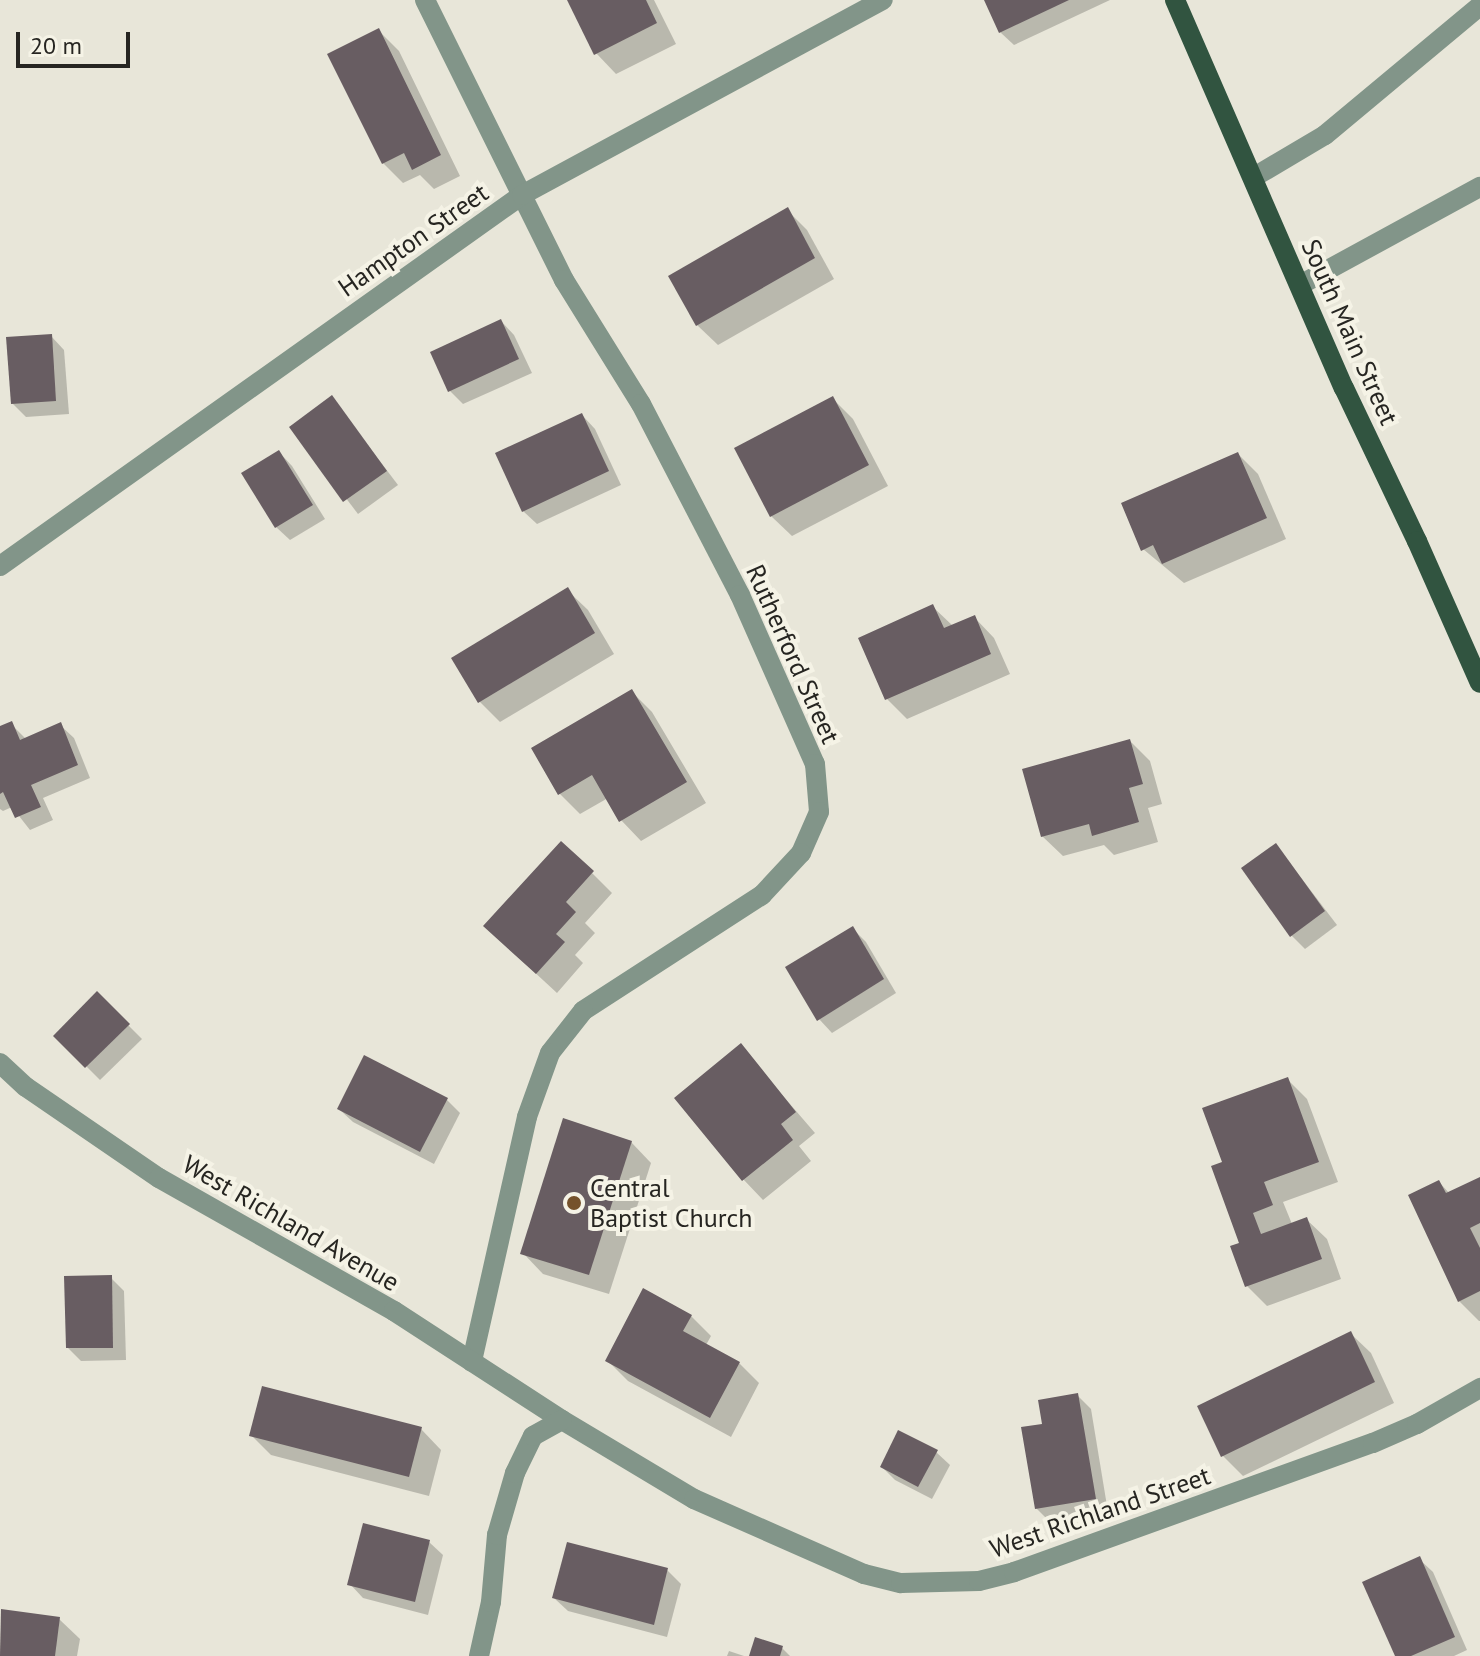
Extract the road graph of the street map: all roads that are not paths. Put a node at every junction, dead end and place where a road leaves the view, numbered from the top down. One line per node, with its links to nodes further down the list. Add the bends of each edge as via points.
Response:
1 (425, 0): 7 (street, Rutherford Street)
2 (883, 0): 7 (street, Hampton Street)
3 (1175, 0): 5 (main road, South Main Street)
4 (1480, 6): 5 (street, via 1325,135)
5 (1254, 177): 8 (main road, South Main Street)
6 (1480, 187): 8 (street)
7 (522, 195): 9 (street, Hampton Street); 12 (street, Rutherford Street, via 564,280 641,404 740,595 815,764 819,812 801,853 762,895 583,1011 550,1053 527,1117)
8 (1300, 285): 10 (main road, South Main Street)
9 (0, 566)
10 (1480, 683)
11 (0, 1063): 12 (street, West Richland Avenue, via 26,1087 159,1178 394,1311)
12 (472, 1362): 14 (street, West Richland Avenue)
13 (1480, 1388): 14 (street, West Richland Street, via 1373,1443 979,1581 901,1583 864,1574 694,1499)
14 (562, 1420): 15 (street, via 533,1436 515,1473 497,1535)
15 (479, 1656)

